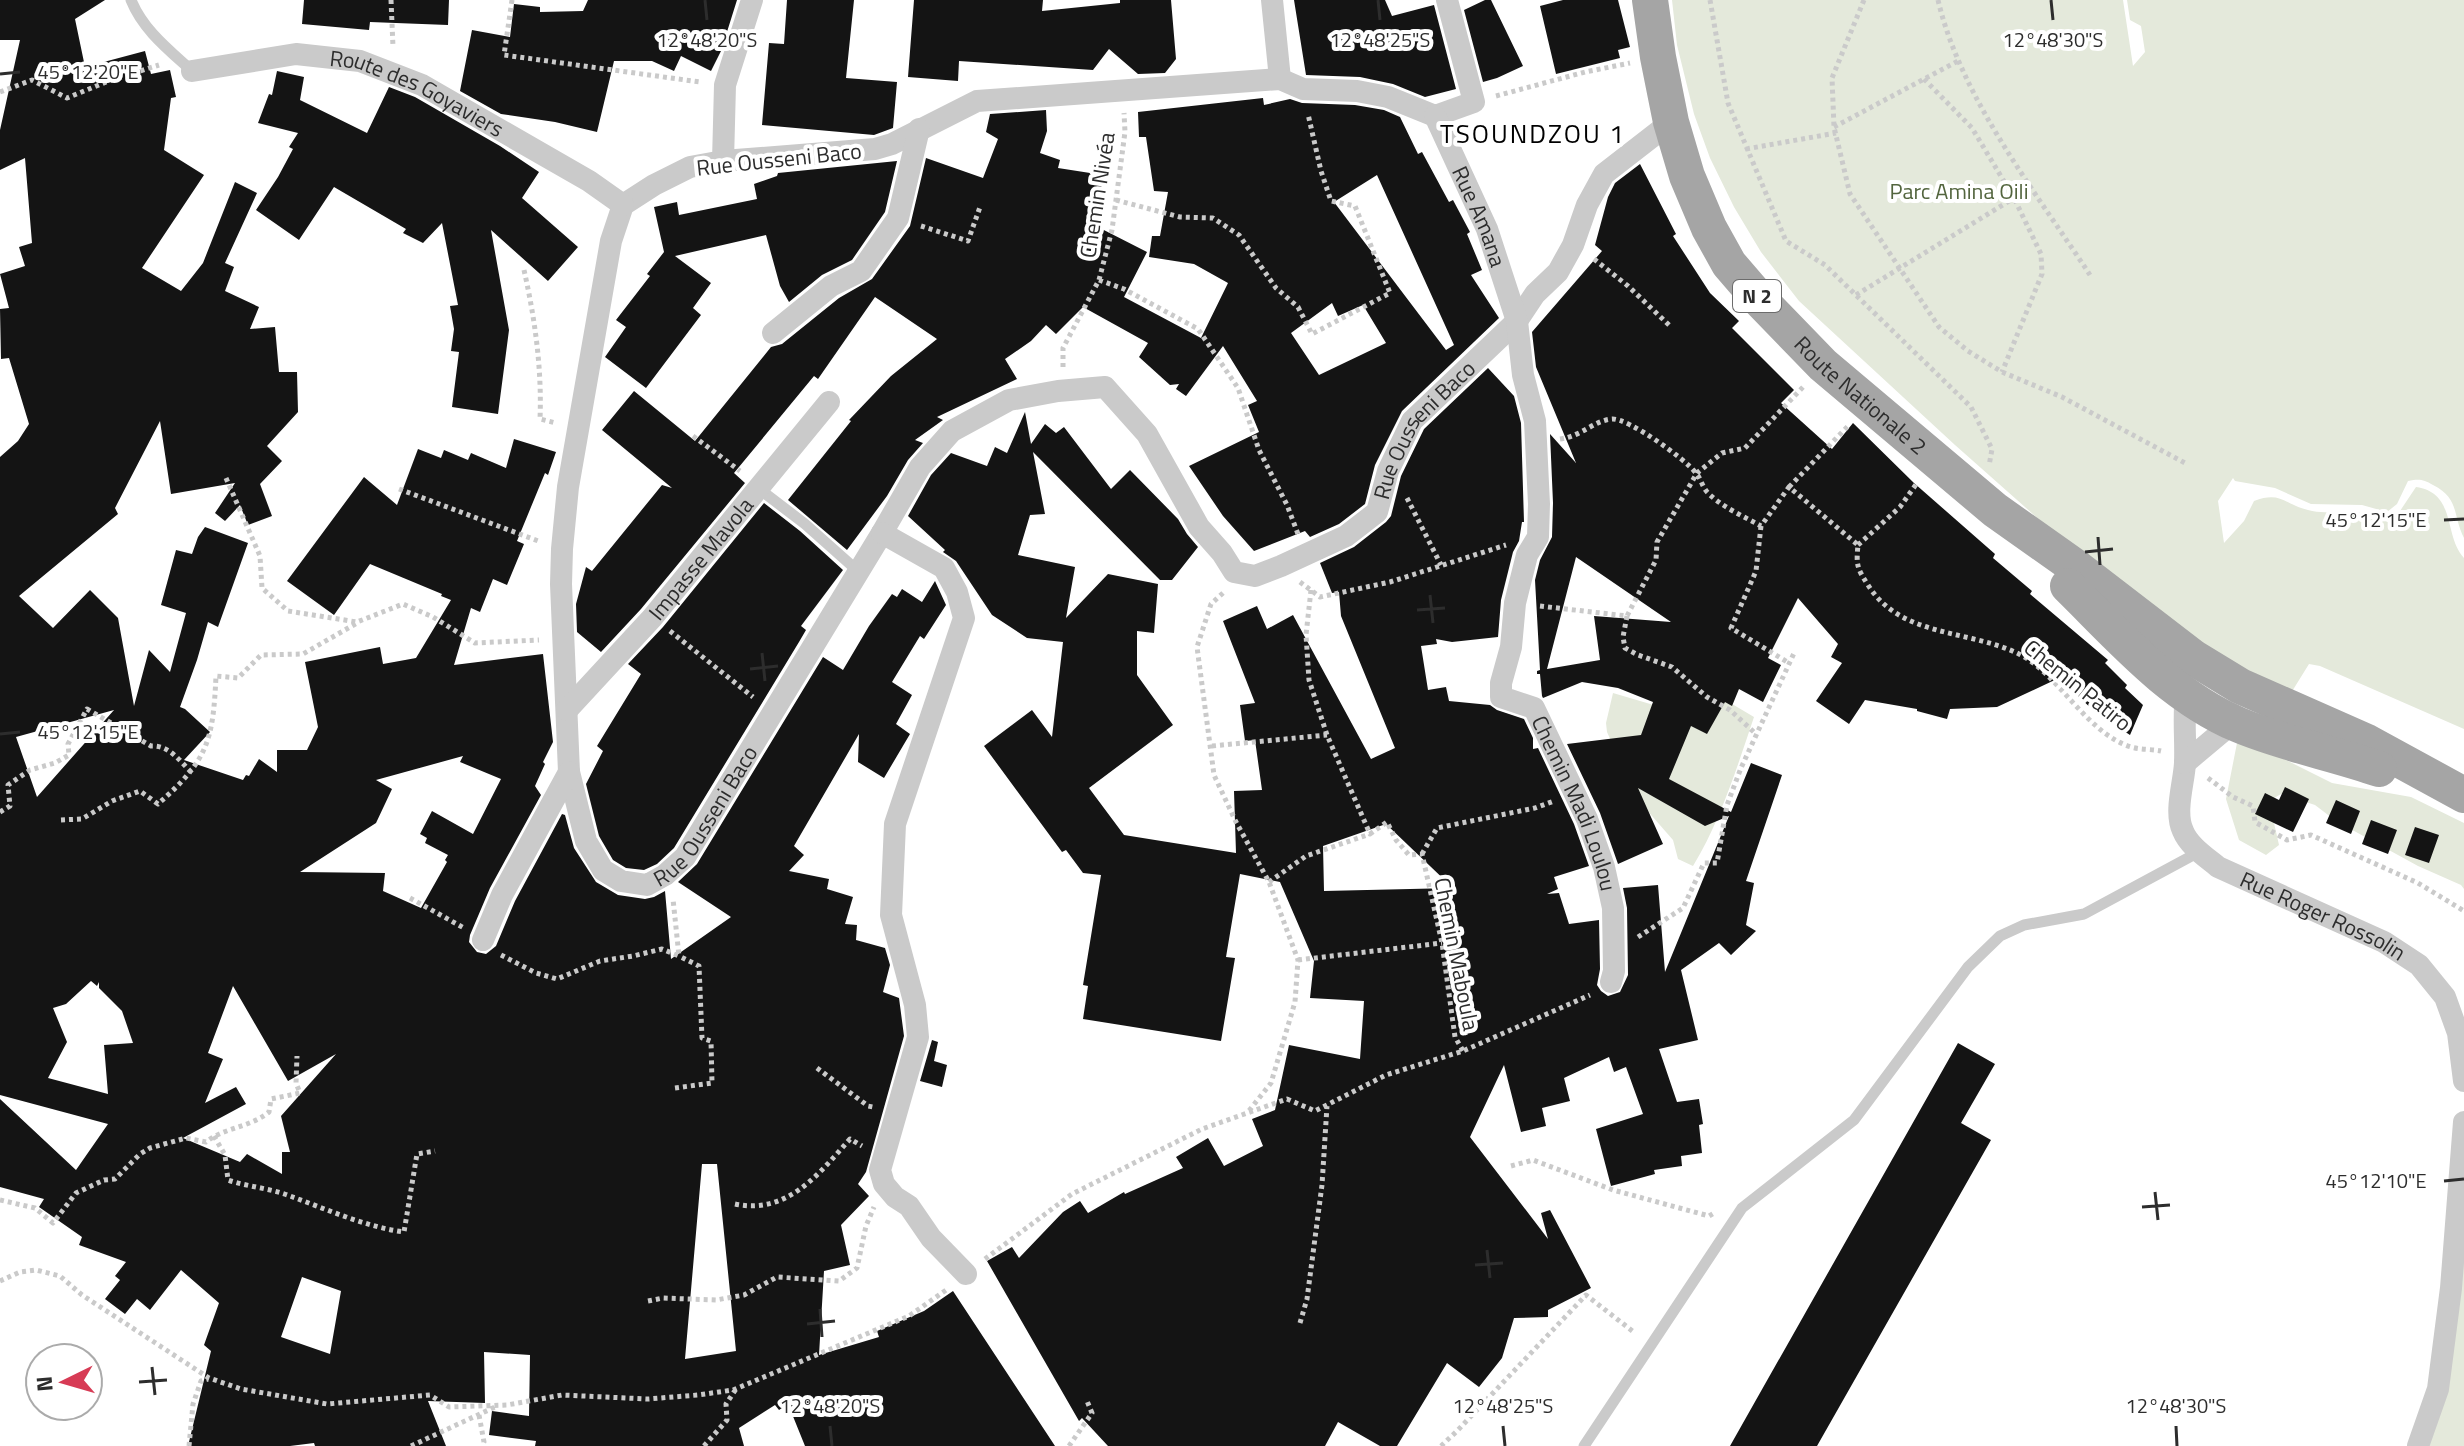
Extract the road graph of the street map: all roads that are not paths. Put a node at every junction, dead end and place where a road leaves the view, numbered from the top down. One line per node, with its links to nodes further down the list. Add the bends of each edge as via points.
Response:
1 (131, 0): 6 (lane, via 156,39)
2 (752, 0): 11 (street, via 725,85)
3 (1272, 0): 7 (street)
4 (1447, 0): 8 (street, via 1474,102)
5 (1650, 0): 9 (main road, Route Nationale 2 / N 2)
6 (185, 64): 12 (street, Route des Goyaviers, via 296,54 360,61 422,85)
7 (1280, 79): 8 (street, Rue Ousseni Baco, via 1303,89 1388,97); 10 (street, Rue Ousseni Baco, via 977,101)
8 (1435, 116): 13 (street, Rue Amana, via 1487,229)
9 (1671, 122): 13 (street, Rue Ousseni Baco, via 1604,174 1558,272); 17 (main road, Route Nationale 2 / N 2, via 1687,176 1729,264 1823,365 1934,459)
10 (919, 129): 11 (street, Rue Ousseni Baco, via 875,149); 14 (street, via 898,218 861,271 831,286)
11 (723, 161): 12 (street, Rue Ousseni Baco, via 690,167)
12 (623, 205): 22 (street, Rue Ousseni Baco, via 611,241 568,487 562,549)
13 (1517, 321): 18 (street, Rue Ousseni Baco, via 1412,421 1388,471 1377,512 1346,536 1255,576 1234,572 1199,527 1147,434 1105,387 1009,400 952,431 920,467); 29 (street, Chemin Madi Loulou, via 1535,421 1538,537 1527,555 1515,603 1501,697 1534,708 1587,819 1613,908)
14 (773, 333)
15 (829, 402): 16 (street, Impasse Mavola)
16 (759, 487): 19 (lane); 22 (street, Impasse Mavola, via 652,618)
17 (1991, 494): 20 (main road, Route Nationale 2 / N 2); 21 (main road, Route Nationale 2 / N 2, via 2131,648)
18 (882, 533): 19 (street, Rue Ousseni Baco); 32 (street, via 944,568 964,618 895,824 891,915 918,1037 880,1170 884,1184)
19 (859, 572): 25 (street, Rue Ousseni Baco, via 685,857 665,875 647,885 621,881 603,870 586,841)
20 (2224, 677): 21 (street); 23 (street); 26 (main road, Route Nationale 2 / N 2, via 2367,742)
21 (2186, 694): 23 (main road, Route Nationale 2 / N 2); 24 (street, Rue Roger Rossolin)
22 (567, 710): 25 (street, Rue Ousseni Baco)
23 (2231, 721): 24 (street); 26 (main road, Route Nationale 2 / N 2)
24 (2185, 763): 27 (street, Rue Roger Rossolin, via 2182,831)
25 (569, 772): 28 (street)
26 (2463, 794)
27 (2199, 852): 30 (street, Rue Roger Rossolin, via 2218,867 2384,942 2419,965 2445,997 2458,1033); 33 (lane, via 2084,914 2024,925 2000,936 1968,967 1854,1120 1742,1208)
28 (483, 940)
29 (1611, 982)
30 (2464, 1081)
31 (2464, 1122): 34 (street, via 2438,1389)
32 (966, 1274)
33 (1584, 1446)
34 (2418, 1446)

